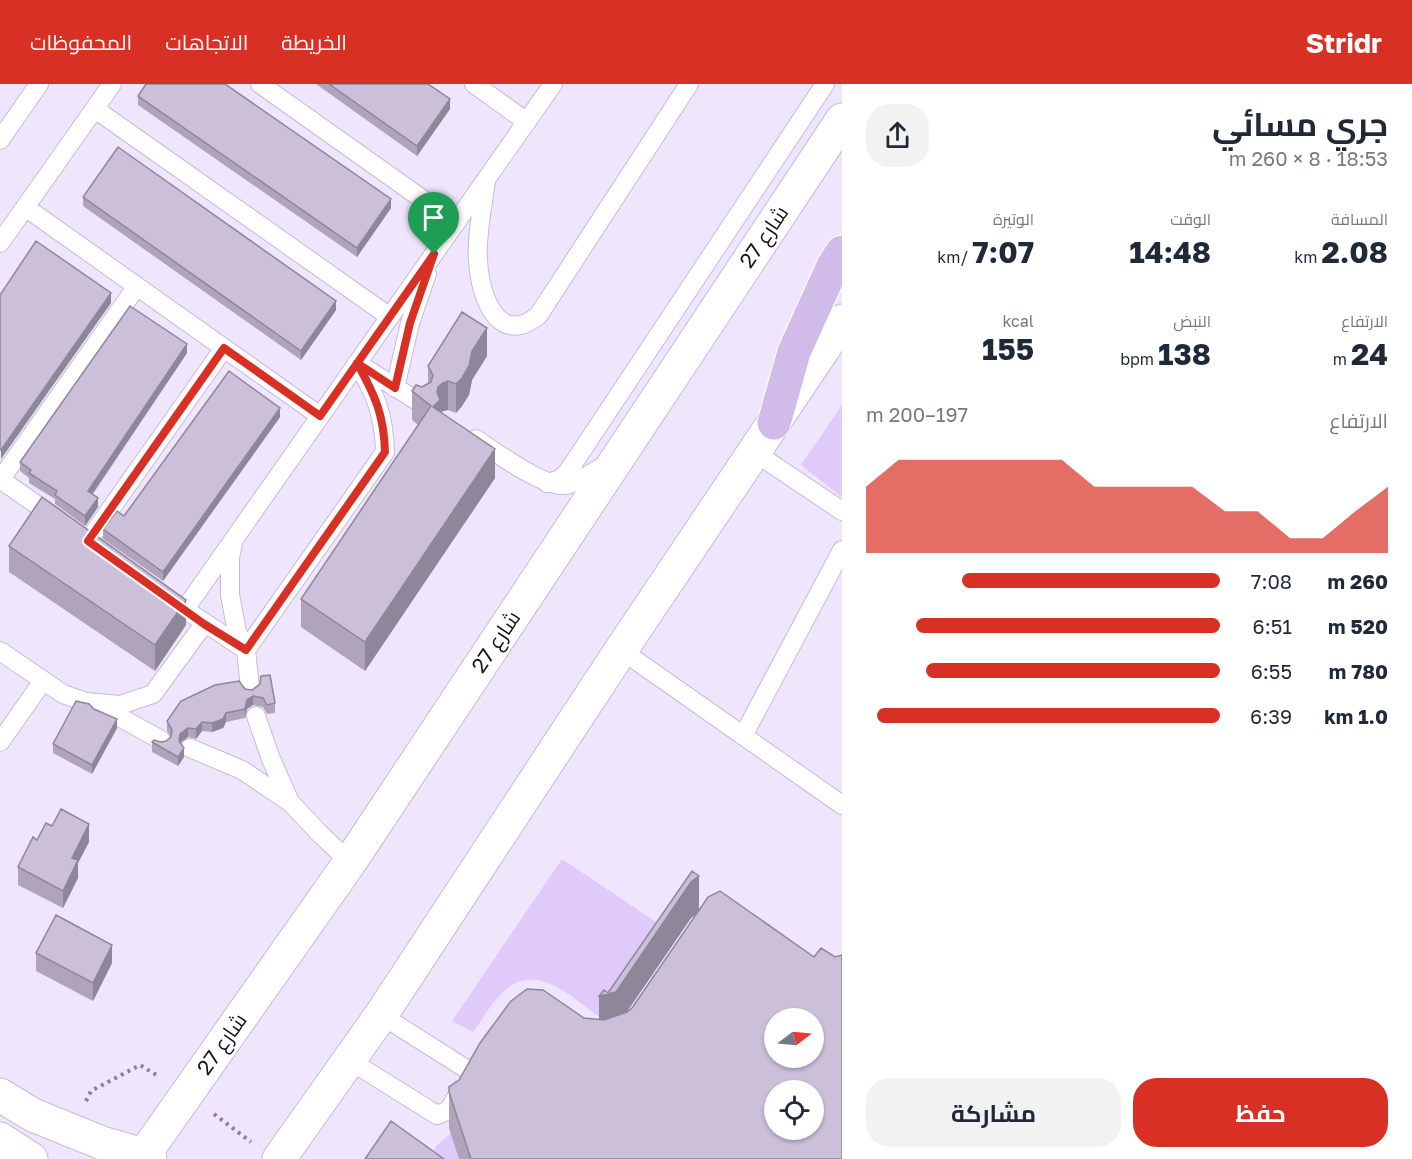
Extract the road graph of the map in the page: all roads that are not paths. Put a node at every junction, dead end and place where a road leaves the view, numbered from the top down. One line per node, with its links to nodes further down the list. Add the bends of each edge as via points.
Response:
1 (39, 84): 11 (lane)
2 (112, 84): 8 (lane)
3 (260, 84): 14 (lane)
4 (474, 84): 10 (lane)
5 (553, 84): 10 (lane)
6 (689, 84): 12 (lane, via 538,316 521,325 510,325 492,313 486,300 477,258)
7 (825, 84): 31 (lane, via 567,473)
8 (95, 109): 13 (lane); 19 (lane)
9 (842, 120): 29 (main road, شارع 27)
10 (527, 122): 12 (lane)
11 (1, 135)
12 (486, 180): 14 (lane)
13 (25, 207): 15 (lane); 18 (lane)
14 (456, 223): 16 (lane)
15 (0, 243)
16 (434, 254): 19 (lane); 23 (lane, via 410,323)
17 (837, 259): 26 (main road, via 794,352)
18 (136, 286): 21 (lane); 30 (lane)
19 (390, 317): 22 (lane)
20 (842, 321): 26 (main road)
21 (224, 348): 25 (lane); 30 (lane, via 83,538)
22 (357, 363): 23 (lane); 25 (lane); 38 (lane, via 384,425 385,452)
23 (395, 388): 24 (lane)
24 (422, 404)
25 (320, 416): 33 (lane)
26 (774, 423): 28 (main road)
27 (466, 433): 31 (lane)
28 (754, 452): 32 (lane); 39 (main road)
29 (617, 459): 31 (lane, via 568,485); 51 (main road, شارع 27)
30 (0, 479)
31 (547, 483)
32 (842, 511)
33 (233, 540): 36 (lane); 38 (lane, via 230,596 237,632)
34 (842, 550): 45 (lane)
35 (165, 596): 36 (lane)
36 (185, 609): 37 (lane)
37 (204, 624): 38 (lane); 43 (lane, via 153,694 120,705)
38 (246, 650): 42 (lane)
39 (621, 650): 45 (lane); 52 (main road)
40 (0, 651): 41 (lane)
41 (43, 681): 43 (lane); 47 (lane)
42 (250, 688)
43 (86, 702): 46 (lane)
44 (256, 716): 49 (lane)
45 (743, 736): 50 (lane)
46 (160, 740)
47 (0, 741)
48 (190, 748): 49 (lane, via 242,770)
49 (290, 802): 51 (lane)
50 (842, 805)
51 (350, 862): 58 (main road, شارع 27)
52 (381, 1015): 54 (main road); 55 (lane)
53 (484, 1054): 55 (lane)
54 (349, 1060): 55 (lane, via 437,1115 449,1110); 60 (main road)
55 (471, 1072)
56 (0, 1095): 58 (main road, via 33,1115)
57 (0, 1139): 59 (main road)
58 (145, 1158)
59 (31, 1159)
60 (279, 1159)

